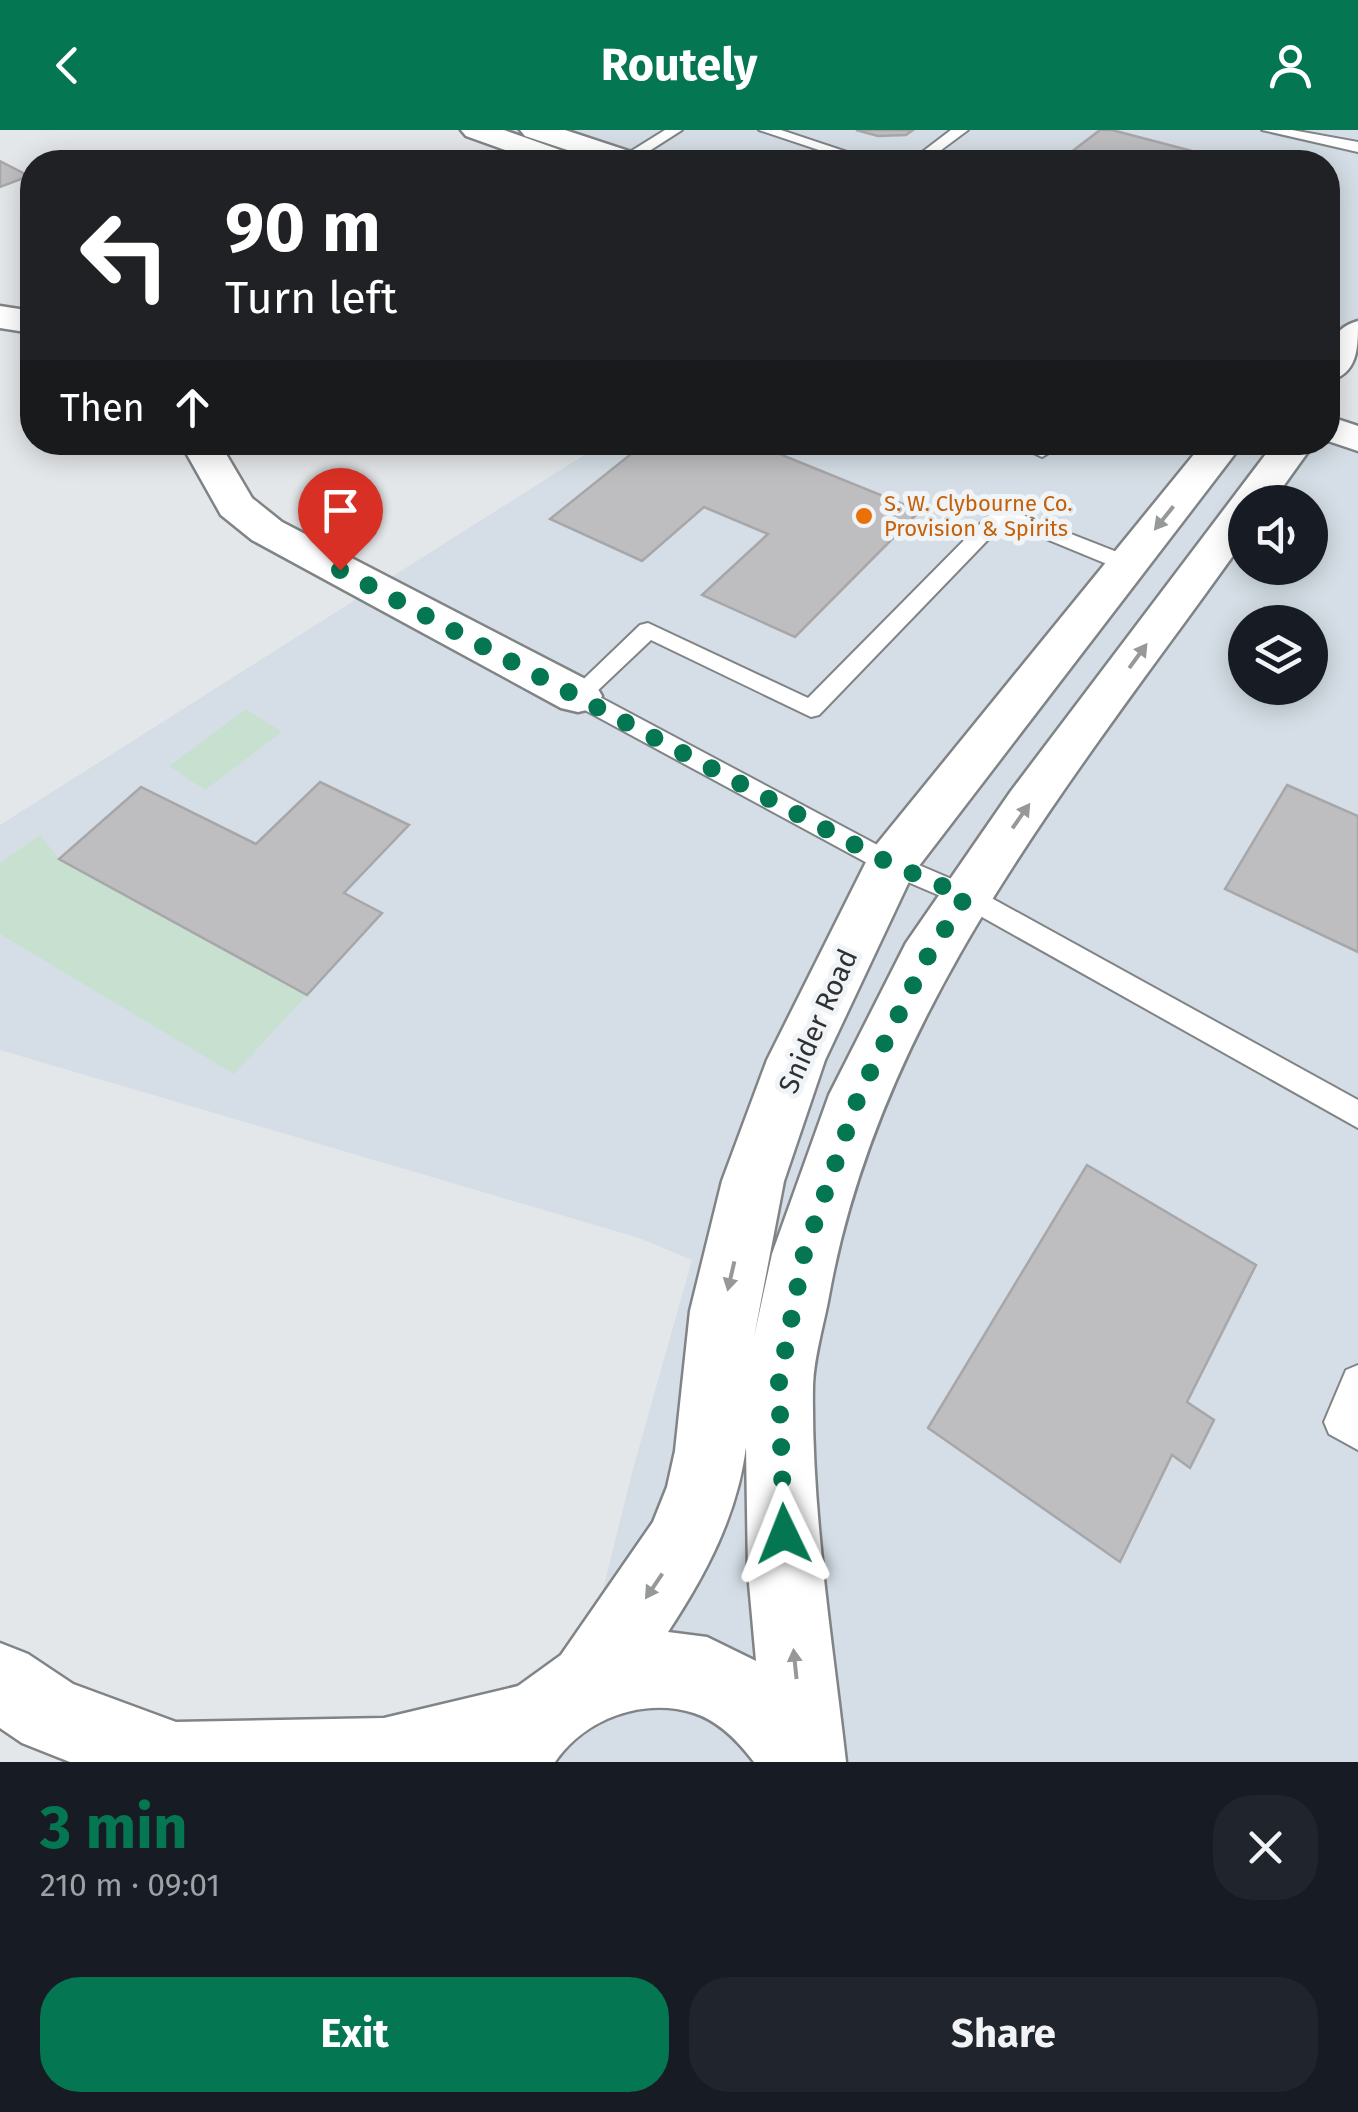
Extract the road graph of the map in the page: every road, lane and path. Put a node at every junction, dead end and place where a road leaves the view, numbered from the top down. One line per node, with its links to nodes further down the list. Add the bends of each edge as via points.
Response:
1 (476, 130): 8 (street)
2 (535, 130): 9 (street)
3 (675, 130): 10 (lane)
4 (766, 130): 11 (lane)
5 (961, 130): 12 (lane)
6 (1269, 130): 7 (lane, via 1321,148)
7 (1358, 147)
8 (532, 150)
9 (596, 150)
10 (646, 150)
11 (830, 150)
12 (933, 150)
13 (1358, 332): 14 (street)
14 (1340, 355)
15 (207, 455): 21 (street, via 236,506 266,531)
16 (1215, 455): 20 (street, Snider Road, one-way to 20)
17 (1286, 455): 18 (street)
18 (1263, 485)
19 (1228, 533): 23 (street, one-way to 19)
20 (1127, 564): 21 (lane, via 1002,512 811,708 648,630); 22 (street, Snider Road)
21 (578, 696): 22 (lane)
22 (891, 864): 23 (lane); 28 (street, Snider Road, one-way to 28, via 796,1060 753,1181 723,1312 703,1487 681,1546)
23 (966, 896): 24 (lane); 29 (street, one-way to 23, via 785,1572 779,1382 804,1254 859,1095 926,959)
24 (1358, 1115)
25 (1358, 1382): 26 (lane, via 1342,1422)
26 (1358, 1432)
27 (0, 1682): 30 (street, via 50,1715)
28 (544, 1722): 29 (street, via 648,1668 707,1676 762,1709); 30 (street, via 384,1758)
29 (806, 1761)
30 (176, 1762)

